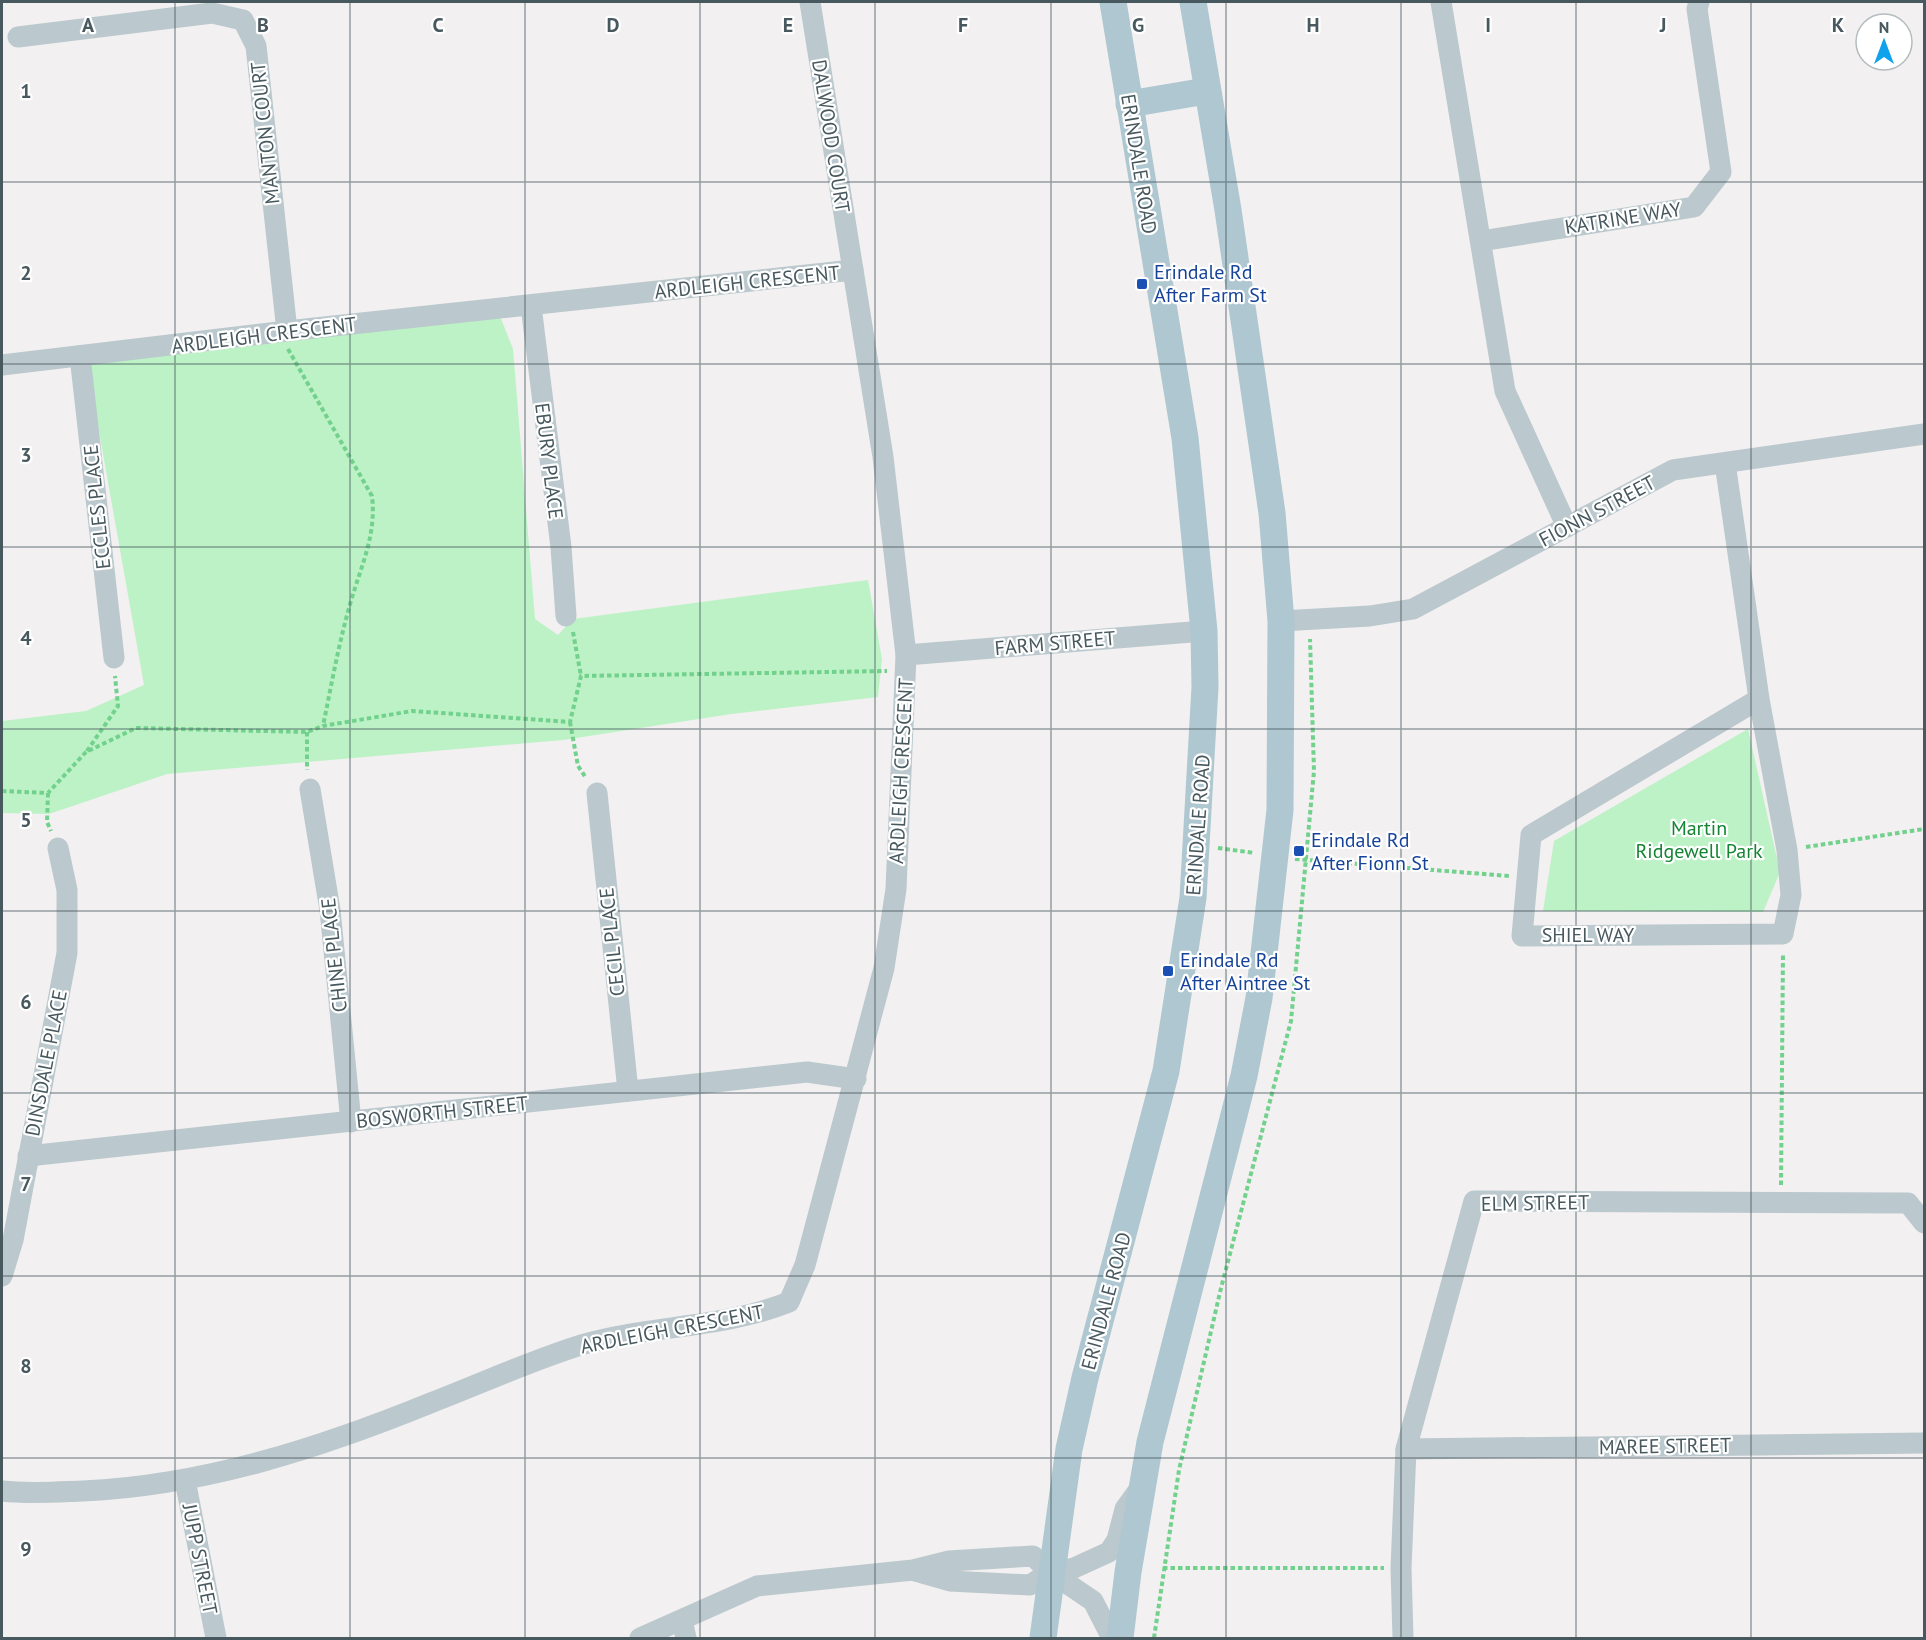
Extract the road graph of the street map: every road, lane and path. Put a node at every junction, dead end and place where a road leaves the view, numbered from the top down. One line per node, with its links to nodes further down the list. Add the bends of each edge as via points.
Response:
1 (810, 2): 10 (street, DALWOOD COURT)
2 (1113, 2): 8 (main road, ERINDALE ROAD)
3 (1193, 2): 7 (main road)
4 (1440, 2): 9 (street)
5 (1699, 2): 9 (street, KATRINE WAY, via 1721,172 1694,207)
6 (18, 37): 12 (street, MANTON COURT, via 212,13 243,20 255,46)
7 (1206, 91): 8 (main road); 19 (main road, via 1228,210 1272,513)
8 (1129, 104): 20 (main road, ERINDALE ROAD, via 1185,438)
9 (1481, 241): 17 (street, via 1505,391)
10 (853, 270): 11 (street, ARDLEIGH CRESCENT); 22 (street, ARDLEIGH CRESCENT, via 883,457)
11 (531, 306): 12 (street, ARDLEIGH CRESCENT); 18 (street, EBURY PLACE)
12 (287, 331): 13 (street, ARDLEIGH CRESCENT); 26 (path, via 285,342 299,373 372,496 374,518 369,546 349,608)
13 (80, 356): 14 (street, ARDLEIGH CRESCENT); 21 (street, ECCLES PLACE)
14 (2, 365)
15 (1924, 434): 16 (street, FIONN STREET)
16 (1725, 463): 17 (street, FIONN STREET, via 1673,470); 24 (street)
17 (1567, 527): 19 (street, FIONN STREET, via 1413,609 1370,616)
18 (566, 616): 23 (path, via 574,634)
19 (1281, 621): 37 (main road, via 1280,799)
20 (1204, 631): 22 (street, FARM STREET); 34 (main road, ERINDALE ROAD)
21 (114, 658): 28 (path, via 118,706)
22 (906, 663): 23 (path); 40 (street, ARDLEIGH CRESCENT, via 896,889 884,968)
23 (581, 676): 25 (path)
24 (1759, 699): 36 (street); 38 (street, SHIEL WAY, via 1531,835)
25 (570, 722): 26 (path, via 412,711); 32 (path, via 578,766)
26 (323, 726): 27 (path)
27 (307, 732): 28 (path, via 136,728); 29 (path)
28 (86, 752): 31 (path)
29 (310, 789): 42 (street, CHINE PLACE, via 330,910)
30 (2, 791): 31 (path)
31 (48, 793): 35 (path, via 47,822)
32 (597, 793): 41 (street, CECIL PLACE)
33 (1924, 829): 36 (path)
34 (1197, 845): 37 (path); 54 (main road, ERINDALE ROAD, via 1189,937 1166,1071 1085,1378 1069,1449)
35 (58, 848): 43 (street, DINSDALE PLACE, via 67,890 67,953)
36 (1787, 850): 39 (street, via 1791,896)
37 (1275, 856): 38 (path); 50 (main road, via 1266,948 1244,1076 1152,1433)
38 (1527, 878): 39 (street, SHIEL WAY, via 1522,936)
39 (1783, 934): 44 (path)
40 (856, 1079): 41 (street, BOSWORTH STREET, via 807,1072); 49 (street, ARDLEIGH CRESCENT, via 805,1264 789,1302 757,1315 590,1343 540,1358 295,1454)
41 (628, 1091): 42 (street, BOSWORTH STREET)
42 (351, 1122): 43 (street, BOSWORTH STREET)
43 (28, 1156): 46 (street, DINSDALE PLACE, via 13,1240)
44 (1781, 1202): 45 (street, ELM STREET, via 1908,1203); 48 (street, ELM STREET, via 1474,1201)
45 (1924, 1223)
46 (2, 1276)
47 (1924, 1443): 48 (street, MAREE STREET)
48 (1406, 1449): 52 (street, ELM STREET)
49 (184, 1480): 51 (street, ARDLEIGH CRESCENT, via 134,1488 23,1494); 56 (street, JUPP STREET)
50 (1143, 1483): 54 (street, via 1125,1509 1117,1540 1109,1552 1093,1561); 60 (main road)
51 (2, 1491)
52 (1401, 1568): 53 (path); 61 (street, ELM STREET)
53 (1163, 1569)
54 (1050, 1572): 55 (street, via 1033,1556 949,1561 913,1570 757,1586); 58 (main road, ERINDALE ROAD); 59 (street, via 1093,1601)
55 (684, 1630): 57 (street)
56 (216, 1638)
57 (640, 1638)
58 (1042, 1638)
59 (1112, 1638)
60 (1120, 1638)
61 (1403, 1638)

